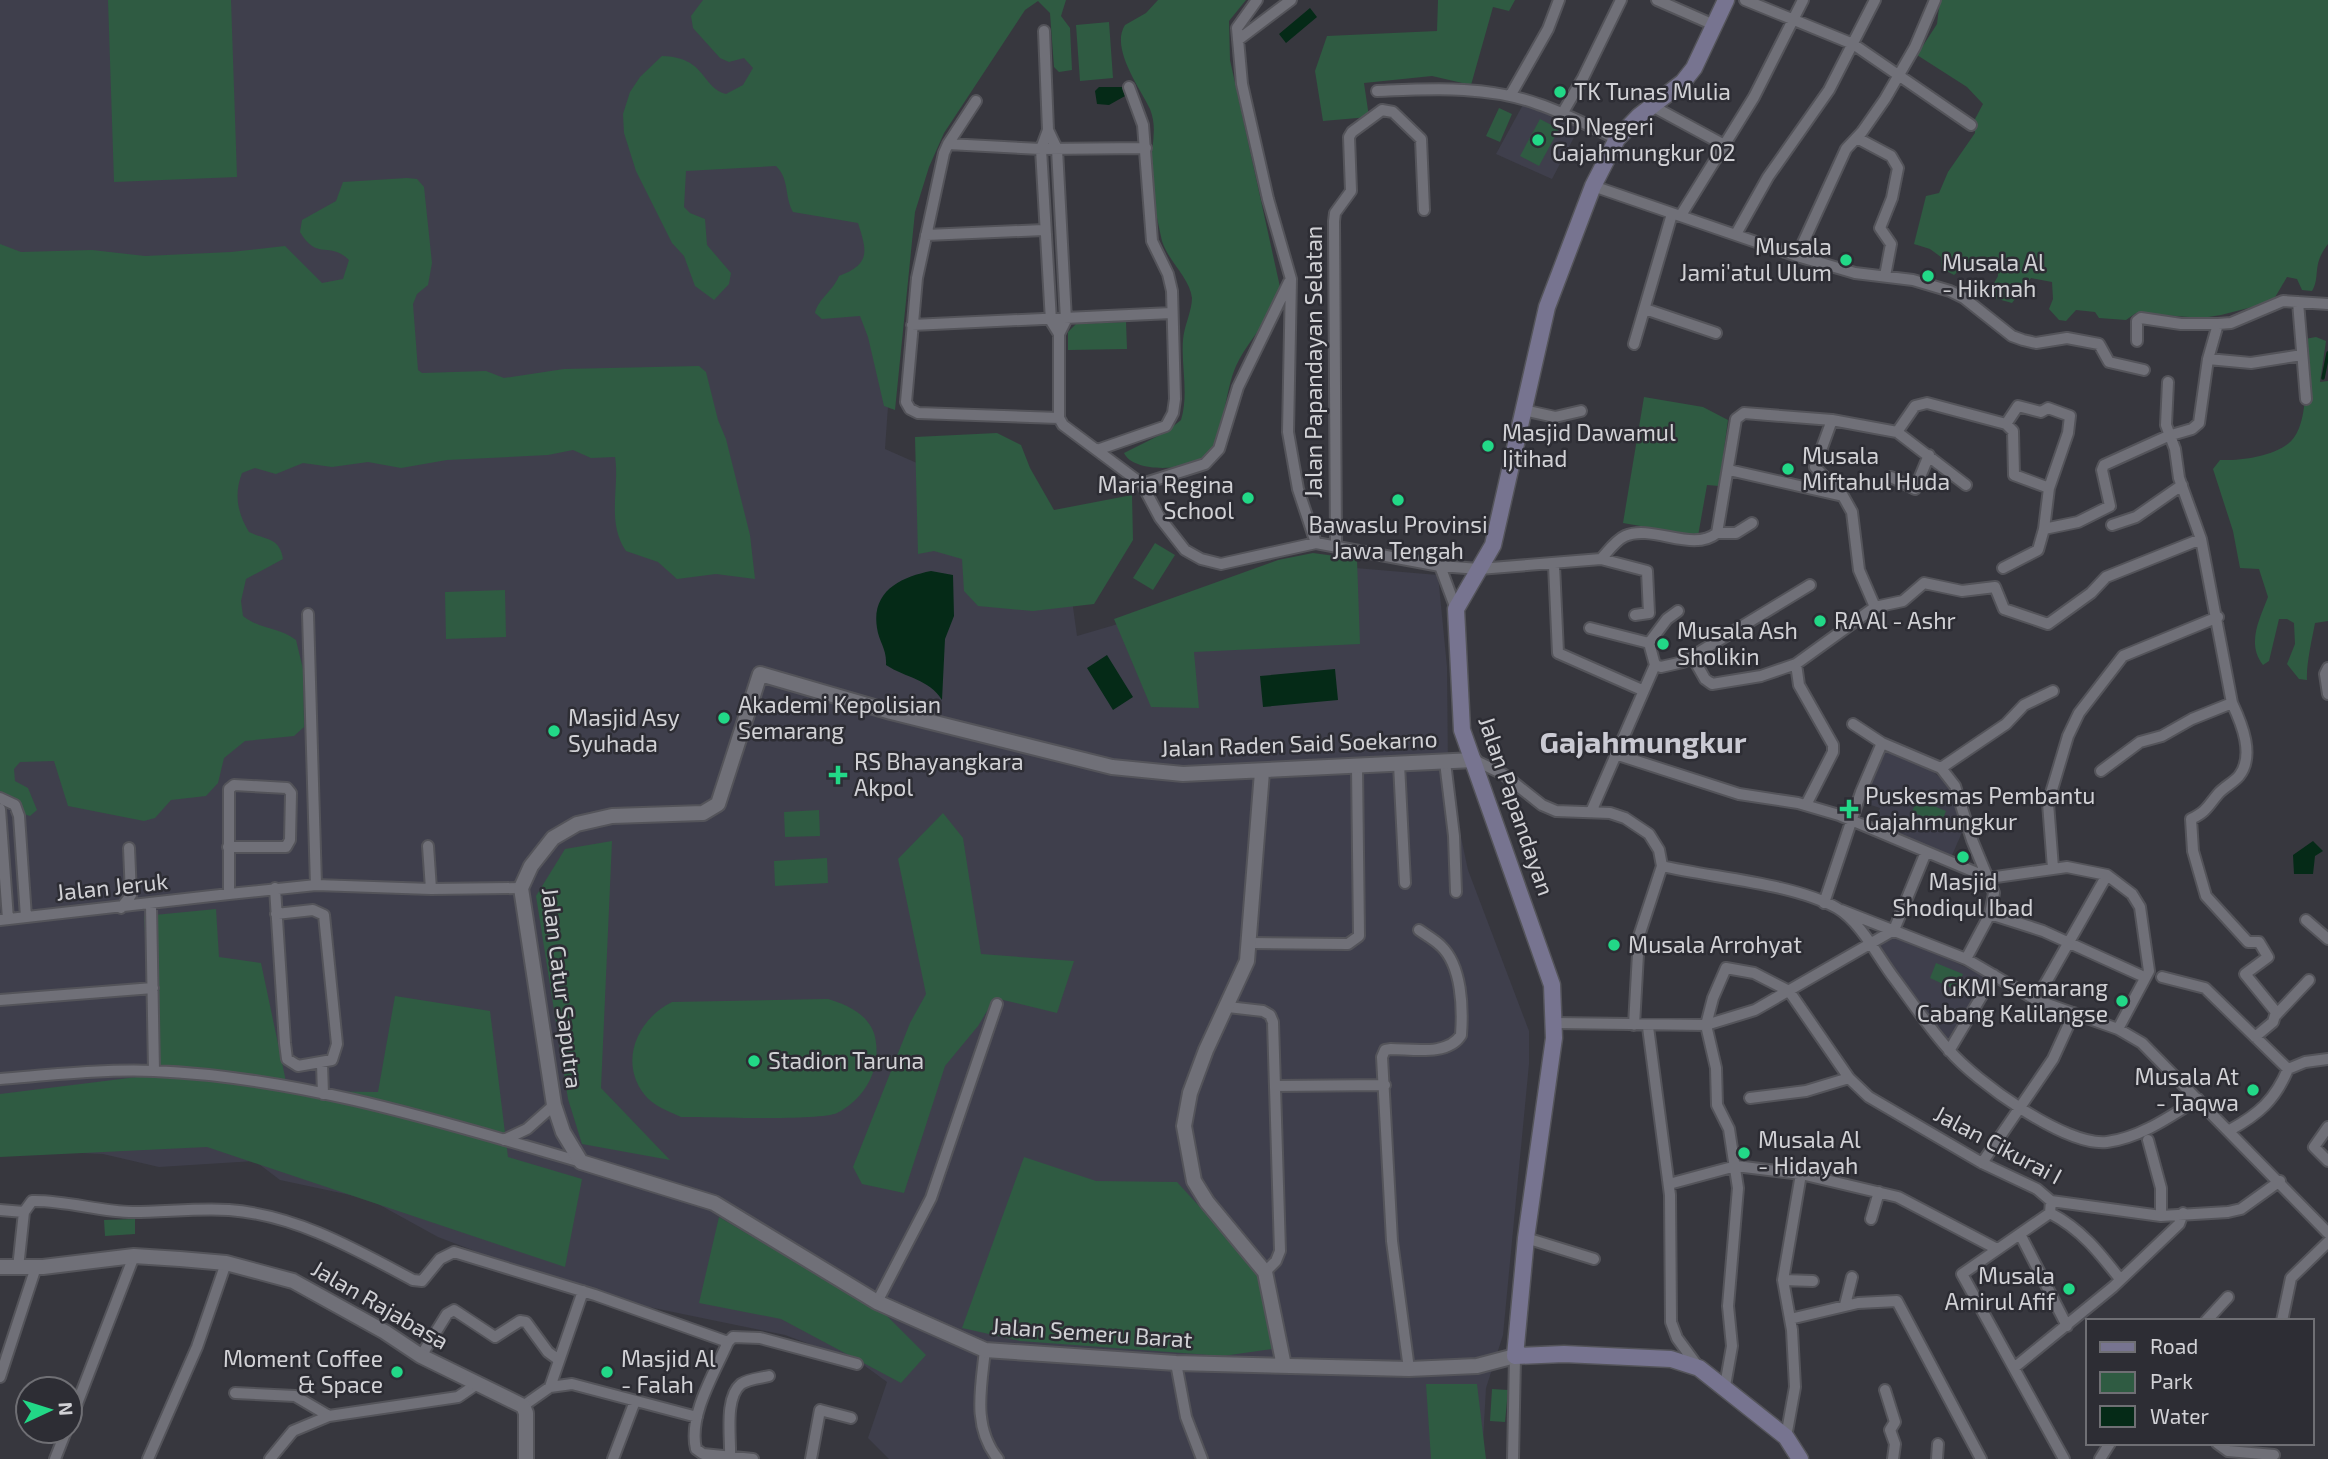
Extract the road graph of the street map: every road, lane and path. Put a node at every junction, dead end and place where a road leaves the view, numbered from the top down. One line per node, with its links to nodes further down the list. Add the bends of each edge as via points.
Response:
1 (1257, 0): 14 (street, via 1237,27)
2 (1291, 0): 14 (street)
3 (1559, 0): 19 (street)
4 (1621, 0): 22 (street)
5 (1657, 0): 12 (street)
6 (1726, 0): 12 (main road)
7 (1745, 0): 11 (street)
8 (1803, 0): 11 (street)
9 (1875, 0): 15 (street)
10 (1935, 0): 16 (street)
11 (1794, 22): 15 (street); 28 (street)
12 (1714, 25): 21 (main road, via 1695,68)
13 (1044, 31): 24 (street)
14 (1238, 40): 41 (street, via 1242,84)
15 (1853, 44): 16 (street); 37 (street, via 1829,90 1768,177)
16 (1898, 77): 23 (street); 25 (street)
17 (1129, 88): 29 (street)
18 (1377, 91): 19 (street, via 1442,89)
19 (1510, 96): 22 (street)
20 (976, 101): 27 (street)
21 (1654, 107): 26 (main road); 28 (street)
22 (1562, 114): 26 (street)
23 (1971, 125)
24 (1048, 130): 30 (street); 31 (street)
25 (1857, 138): 39 (street, via 1839,161); 40 (street, via 1891,156 1898,168 1880,228 1891,244)
26 (1617, 139): 32 (main road)
27 (948, 144): 30 (street); 38 (street)
28 (1726, 146): 34 (street)
29 (1146, 148): 31 (street); 45 (street, via 1152,241 1168,274)
30 (1041, 149): 31 (street); 36 (street)
31 (1057, 149): 35 (street)
32 (1593, 186): 34 (street); 59 (main road, via 1547,307)
33 (1424, 210): 81 (street, Jalan Papandayan Selatan, via 1421,139 1393,112 1382,110 1349,138 1350,191 1334,221)
34 (1677, 215): 37 (street); 44 (street)
35 (1061, 229): 36 (street, via 1051,222); 46 (street)
36 (1044, 230): 38 (street); 47 (street)
37 (1736, 234): 39 (street)
38 (926, 235): 49 (street)
39 (1797, 256): 40 (street, via 1855,273)
40 (1885, 276): 56 (street, via 1957,294 2012,336 2036,343 2067,338 2099,344 2109,362)
41 (1291, 279): 70 (street, via 1238,387 1219,449 1205,464); 80 (street, via 1288,432 1298,489)
42 (2298, 302): 43 (street); 48 (street, via 2283,302); 54 (street)
43 (2328, 304)
44 (1644, 309): 50 (street); 53 (street)
45 (1172, 313): 46 (street); 66 (street, via 1175,399 1166,426)
46 (1066, 320): 47 (street); 51 (street)
47 (1051, 321): 49 (street); 51 (street)
48 (2218, 324): 52 (street, via 2141,318); 55 (street)
49 (912, 325): 61 (street, via 904,395 910,409 918,413)
50 (1716, 333)
51 (1059, 334): 61 (street)
52 (2137, 341)
53 (1634, 344)
54 (2302, 355): 55 (street, via 2250,363); 58 (street)
55 (2208, 359): 65 (street, via 2199,423)
56 (2144, 370)
57 (2168, 382): 65 (street, via 2164,408)
58 (2305, 398)
59 (1523, 410): 60 (street, via 1555,416); 86 (main road, via 1493,545)
60 (1581, 411)
61 (1059, 418): 66 (street, via 1069,432)
62 (1832, 420): 64 (street); 68 (street, via 1738,415); 74 (street, via 1815,467)
63 (2006, 424): 64 (street, via 1927,403 1915,406); 73 (street, via 2013,430 2014,475); 73 (street, via 2018,406 2041,412 2048,408 2070,416)
64 (1897, 432): 67 (street)
65 (2168, 436): 72 (street); 77 (street, via 2103,466 2109,507 2078,522)
66 (1097, 450): 70 (street)
67 (1929, 455): 69 (street, via 1914,489); 71 (street)
68 (1729, 470): 74 (street); 78 (street)
69 (1891, 477)
70 (1142, 484): 80 (street, via 1185,550 1201,559 1221,564)
71 (1966, 485)
72 (2182, 485): 76 (street, via 2136,517); 79 (street)
73 (2049, 488): 77 (street)
74 (1843, 496): 88 (street, via 1852,512 1859,570)
75 (1752, 523): 78 (street, via 1736,533)
76 (2112, 524)
77 (2044, 529): 85 (street, via 2038,550)
78 (1717, 533): 82 (street, via 1704,540 1626,535)
79 (2201, 539): 88 (street, via 2106,577 2048,624 2004,609 1995,587 1962,591 1924,583 1902,601); 93 (street)
80 (1316, 543): 81 (street)
81 (1336, 547): 84 (street)
82 (1601, 559): 83 (street); 92 (street, via 1647,571 1649,613)
83 (1554, 565): 86 (street); 101 (street, via 1558,653)
84 (1440, 566): 86 (street); 89 (street)
85 (2003, 568)
86 (1479, 569): 89 (main road)
87 (1810, 585): 96 (street)
88 (1875, 607): 97 (street)
89 (1456, 609): 108 (main road, Jalan Papandayan, via 1462,730)
90 (1678, 611): 95 (street)
91 (308, 614): 129 (street)
92 (1635, 615)
93 (2218, 617): 104 (street); 125 (street, via 2123,656 2079,713 2048,803)
94 (1590, 628): 95 (street)
95 (1649, 643): 98 (street)
96 (1692, 656): 97 (street, via 1712,684 1761,676); 98 (street, via 1673,665)
97 (1796, 664): 116 (street, via 1800,685 1833,745)
98 (1656, 665): 101 (street)
99 (2328, 668): 103 (street)
100 (760, 674): 114 (street, Jalan Raden Said Soekarno, via 1112,767 1172,774); 131 (street, Jalan Catur Saputra, via 719,804 702,813 612,816 577,824 544,848)
101 (1642, 690): 107 (street)
102 (2053, 691): 112 (street, via 2024,705 2006,724)
103 (2328, 694)
104 (2232, 704): 113 (street, via 2140,742); 162 (street, via 2241,723 2247,758 2239,776 2218,793 2206,812 2191,819 2193,852 2206,896 2248,942 2259,942 2268,957 2245,974)
105 (1853, 724): 106 (street)
106 (1882, 743): 112 (street); 119 (street)
107 (1615, 754): 116 (street, via 1739,794); 118 (street)
108 (1474, 760): 109 (street, Jalan Raden Said Soekarno); 118 (street, via 1503,774 1549,808); 163 (main road, Jalan Papandayan, via 1552,985)
109 (1445, 762): 110 (street, Jalan Raden Said Soekarno); 133 (street)
110 (1399, 764): 111 (street, Jalan Raden Said Soekarno); 128 (street)
111 (1357, 767): 114 (street, Jalan Raden Said Soekarno); 147 (street, via 1359,936 1348,944)
112 (1941, 768): 127 (street, via 1961,799 1972,841)
113 (2101, 771)
114 (1262, 772): 147 (street)
115 (0, 798): 141 (street, via 15,804 19,816)
116 (1806, 805): 119 (street)
117 (0, 809): 142 (street)
118 (1591, 813): 124 (street, via 1625,817 1649,834)
119 (1852, 821): 123 (street); 135 (street)
120 (228, 846): 120 (street, via 231,786 290,790 290,840 286,847); 134 (street)
121 (428, 846): 132 (street)
122 (129, 848): 137 (street, via 131,895)
123 (1926, 852): 127 (street); 145 (street)
124 (1662, 866): 135 (street); 165 (street, via 1640,936)
125 (2053, 868): 126 (street, via 2080,867); 127 (street)
126 (2108, 875): 148 (street); 167 (street, via 2132,894 2140,907 2149,971)
127 (1989, 878): 140 (street, via 1994,894)
128 (1405, 883)
129 (316, 885): 130 (street, Jalan Jeruk); 132 (street, Jalan Jeruk)
130 (275, 888): 134 (street, Jalan Jeruk); 139 (street)
131 (521, 888): 132 (street, Jalan Jeruk); 181 (street, Jalan Catur Saputra)
132 (430, 889)
133 (1456, 892)
134 (229, 894): 136 (street, Jalan Jeruk)
135 (1824, 903): 138 (street)
136 (150, 905): 137 (street, Jalan Jeruk); 155 (street)
137 (121, 908): 141 (street, Jalan Jeruk)
138 (1839, 909): 145 (street); 149 (street)
139 (276, 914): 171 (street, via 287,1059 298,1066); 171 (street, via 313,910 324,915 337,1044 332,1060)
140 (1990, 914): 148 (street); 150 (street)
141 (26, 917): 142 (street, Jalan Jeruk)
142 (4, 919)
143 (2306, 920): 146 (street)
144 (1419, 930): 177 (street, via 1443,947 1455,970 1461,1035 1442,1049 1385,1050)
145 (1894, 930): 149 (street); 150 (street)
146 (2328, 939)
147 (1249, 943): 160 (street, via 1247,961)
148 (2070, 944): 152 (street); 158 (street)
149 (1871, 946): 156 (street); 169 (street)
150 (1966, 959): 151 (street)
151 (1994, 975): 158 (street); 169 (street)
152 (2140, 975)
153 (2162, 977): 168 (street, via 2205,988)
154 (2309, 980): 162 (street)
155 (153, 988): 157 (street); 173 (street)
156 (1789, 992): 164 (street, via 1735,1019); 164 (street, via 1754,973 1726,968); 174 (street, Jalan Cikurai I)
157 (0, 1000)
158 (2036, 1000): 161 (street)
159 (997, 1004): 219 (street, via 931,1198)
160 (1228, 1007): 176 (street, via 1270,1015); 212 (street, via 1190,1093 1184,1126 1187,1153 1194,1181 1207,1202)
161 (2074, 1013): 167 (street); 182 (street, via 2053,1059)
162 (2276, 1015): 168 (street)
163 (1555, 1023): 165 (street); 203 (main road, Jalan Papandayan)
164 (1706, 1025): 166 (street); 190 (street, via 1716,1068 1717,1105 1729,1129)
165 (1634, 1026): 166 (street)
166 (1648, 1027): 193 (street)
167 (2118, 1029): 180 (street, via 2142,1043)
168 (2255, 1037): 172 (street)
169 (1949, 1051): 182 (street)
170 (2328, 1059): 172 (street)
171 (322, 1064): 178 (street)
172 (2288, 1069): 184 (street, via 2269,1104)
173 (154, 1071): 175 (street); 178 (street)
174 (1849, 1078): 179 (street, via 1805,1091); 189 (street, Jalan Cikurai I, via 1869,1097)
175 (0, 1079)
176 (1275, 1086): 177 (street); 212 (street, via 1280,1251)
177 (1385, 1086): 235 (street, via 1392,1241)
178 (323, 1094): 185 (street)
179 (1750, 1098)
180 (2198, 1099): 182 (street, via 2160,1123 2106,1142 2081,1139); 184 (street)
181 (554, 1105): 185 (street, via 527,1129); 188 (street, Jalan Catur Saputra)
182 (2022, 1107): 189 (street)
183 (2328, 1126): 187 (street, via 2314,1147)
184 (2230, 1130): 192 (street)
185 (504, 1140): 188 (street)
186 (2148, 1140): 200 (street, via 2161,1188)
187 (2328, 1161)
188 (581, 1162): 219 (street, Jalan Semeru Barat, via 713,1203)
189 (1982, 1163): 195 (street, Jalan Cikurai I)
190 (1736, 1166): 191 (street); 193 (street); 240 (street, via 1737,1224 1728,1306 1732,1346)
191 (1801, 1174): 194 (street); 215 (street)
192 (2280, 1181): 199 (street, Jalan Cikurai I, via 2241,1209); 204 (street, via 2318,1221)
193 (1669, 1184): 234 (street, via 1671,1322)
194 (1879, 1192): 201 (street); 205 (street, via 1898,1197)
195 (2051, 1200): 198 (street); 200 (street, Jalan Cikurai I)
196 (0, 1210): 197 (street)
197 (24, 1212): 210 (street); 217 (street, via 32,1201 41,1201 135,1212 206,1209 254,1213 359,1249 412,1280 422,1281 439,1259 454,1252)
198 (2050, 1213): 202 (street); 214 (street, via 2086,1238)
199 (2183, 1213): 200 (street, Jalan Cikurai I); 214 (street, via 2179,1224)
200 (2161, 1216)
201 (1871, 1219)
202 (2020, 1234): 205 (street); 224 (street)
203 (1526, 1238): 207 (street); 228 (main road, Jalan Papandayan)
204 (2327, 1241): 223 (street, via 2291,1278)
205 (1997, 1249): 233 (street, via 1963,1276)
206 (134, 1256): 208 (street, Jalan Rajabasa); 211 (street, Jalan Rajabasa); 239 (street)
207 (1594, 1259)
208 (226, 1264): 227 (street, Jalan Rajabasa, via 293,1281); 254 (street, via 197,1347)
209 (0, 1267): 210 (street, Jalan Rajabasa)
210 (18, 1268): 211 (street, Jalan Rajabasa)
211 (36, 1268): 237 (street)
212 (1265, 1272): 232 (street)
213 (1852, 1277): 220 (street)
214 (2120, 1279): 224 (street)
215 (1783, 1280): 216 (street); 221 (street)
216 (1813, 1281)
217 (583, 1291): 225 (street); 229 (street)
218 (2228, 1297): 222 (street)
219 (877, 1302): 226 (street, Jalan Semeru Barat)
220 (1845, 1306): 221 (street); 266 (street, via 1893,1300 1900,1304)
221 (1790, 1319): 249 (street, via 1795,1387)
222 (2208, 1319)
223 (2282, 1319)
224 (2067, 1326): 233 (street)
225 (728, 1342): 231 (street, via 737,1335 751,1337); 247 (street)
226 (985, 1350): 230 (street, Jalan Semeru Barat); 260 (street, via 979,1409 982,1430)
227 (421, 1356): 229 (street, via 454,1310 495,1337 520,1321 526,1322); 238 (street, Jalan Rajabasa)
228 (1515, 1356): 234 (main road, via 1671,1359); 235 (street, Jalan Semeru Barat, via 1477,1366); 262 (street, Jalan Papandayan)
229 (559, 1360): 241 (street)
230 (1177, 1363): 232 (street, Jalan Semeru Barat); 261 (street, via 1186,1417)
231 (857, 1364)
232 (1284, 1366): 235 (street, Jalan Semeru Barat)
233 (2015, 1367): 267 (street)
234 (1699, 1368): 240 (main road)
235 (1409, 1370)
236 (769, 1376): 252 (street, via 741,1385 736,1392)
237 (0, 1377)
238 (477, 1384): 245 (street, Jalan Rajabasa); 246 (street, via 458,1397)
239 (84, 1386)
240 (1725, 1386): 249 (main road)
241 (550, 1387): 244 (street, via 572,1384); 245 (street)
242 (1885, 1390): 264 (street, via 1895,1422 1890,1430 1895,1444)
243 (235, 1393): 246 (street, via 295,1396)
244 (635, 1401): 247 (street); 257 (street)
245 (523, 1406): 256 (street)
246 (329, 1416): 255 (street, via 293,1431)
247 (697, 1417): 252 (street, via 695,1449)
248 (851, 1418): 259 (street, via 820,1410)
249 (1786, 1437): 263 (main road)
250 (1938, 1444): 265 (street)
251 (2220, 1445): 253 (street, via 2228,1451)
252 (730, 1457): 258 (street)
253 (2274, 1457)
254 (148, 1459)
255 (270, 1459)
256 (526, 1459)
257 (613, 1459)
258 (753, 1459)
259 (811, 1459)
260 (998, 1459)
261 (1202, 1459)
262 (1513, 1459)
263 (1800, 1459)
264 (1892, 1459)
265 (1937, 1459)
266 (1981, 1459)
267 (2064, 1459)

